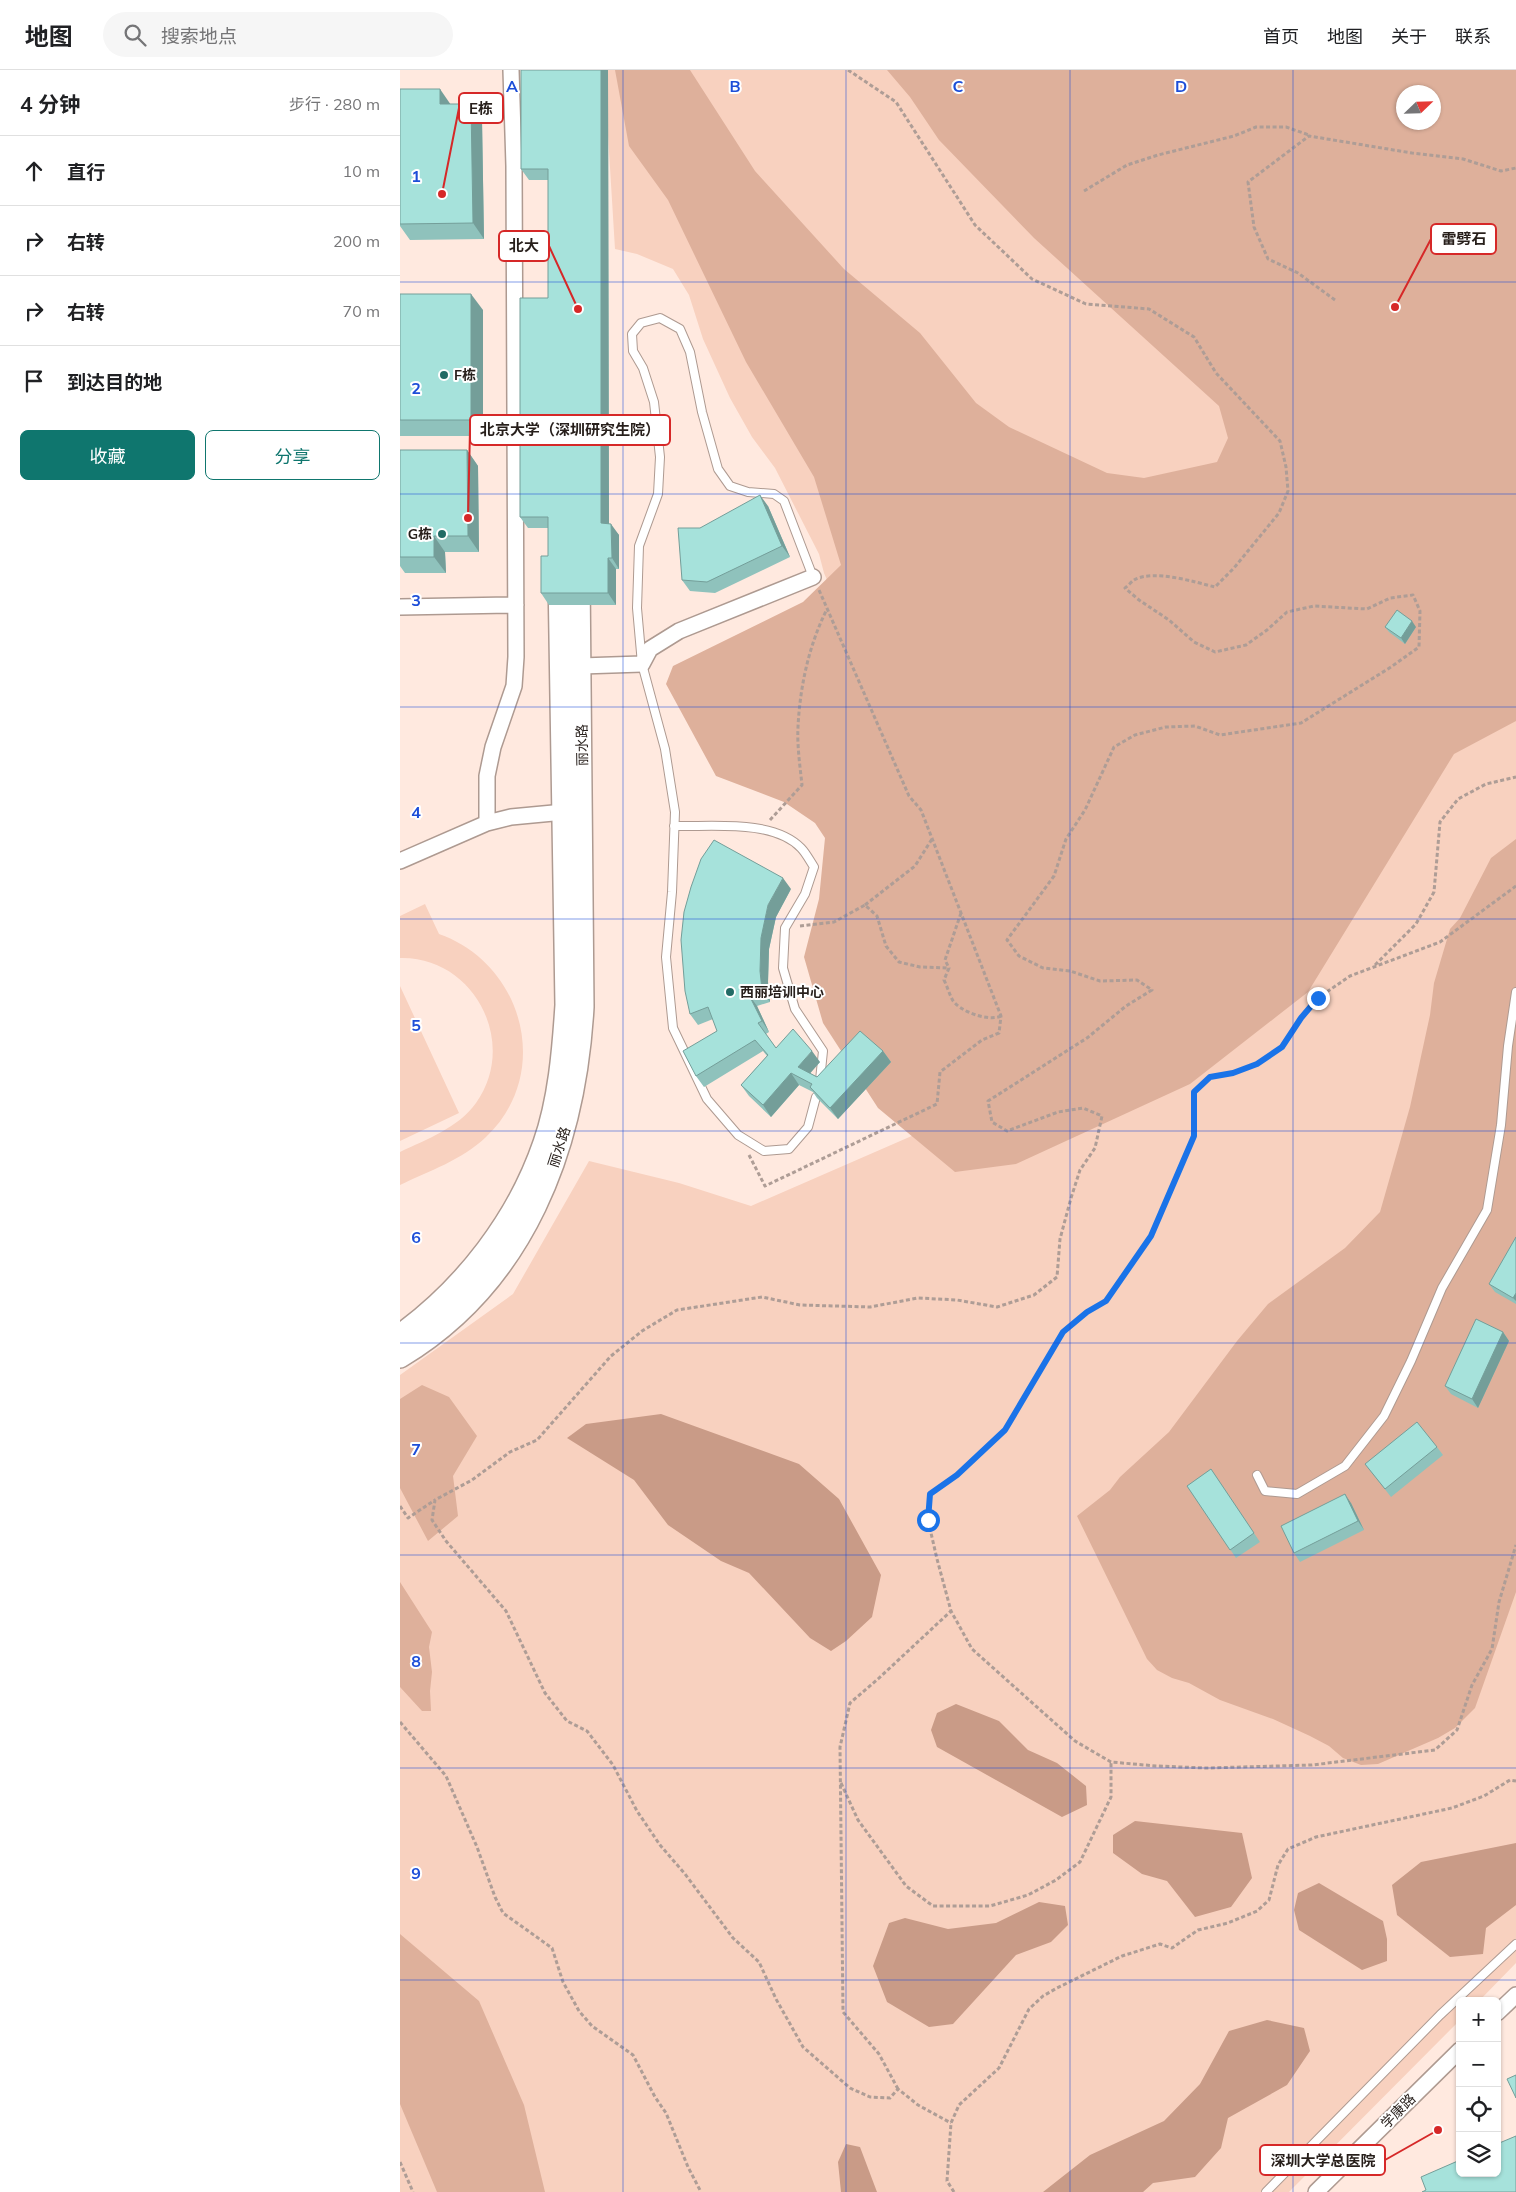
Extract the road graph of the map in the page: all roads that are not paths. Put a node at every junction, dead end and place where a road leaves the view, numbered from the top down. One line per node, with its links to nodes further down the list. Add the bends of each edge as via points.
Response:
1 (511, 70): 3 (street)
2 (813, 576): 5 (street, via 679,631 650,649); 5 (lane, via 784,501 774,494 748,492 730,486 718,469 690,352 680,329 660,318 641,323 632,334 633,351 654,402 660,457 658,494 639,546 637,608)
3 (516, 605): 4 (street); 8 (street, via 514,686 493,747 487,776)
4 (400, 608)
5 (642, 664): 6 (street); 9 (lane, via 665,749 675,812)
6 (581, 666): 7 (main road, 丽水路, via 569,556); 15 (main road, 丽水路, via 584,1007 568,1120 545,1190 510,1252 449,1322)
7 (564, 812): 8 (street); 14 (main road, 丽水路, via 564,1034 557,1088 544,1142 522,1194 493,1240 441,1301)
8 (487, 823): 10 (street)
9 (674, 826): 12 (lane, via 747,827 778,833 801,848 814,867 805,894 785,928 783,968 795,1009 823,1051); 13 (lane, via 666,957 673,1028 707,1099 738,1135 764,1152 789,1149 808,1127)
10 (400, 861)
11 (1516, 992): 16 (lane, via 1501,1126 1487,1210 1442,1288 1384,1416 1345,1466 1297,1494 1265,1491)
12 (819, 1082)
13 (816, 1097)
14 (400, 1336)
15 (400, 1358)
16 (1257, 1475)
17 (1516, 1944): 21 (lane, via 1440,2015)
18 (1516, 1995): 19 (street)
19 (1501, 2009)
20 (1456, 2054): 22 (street, 学康路)
21 (1266, 2192)
22 (1316, 2192)

